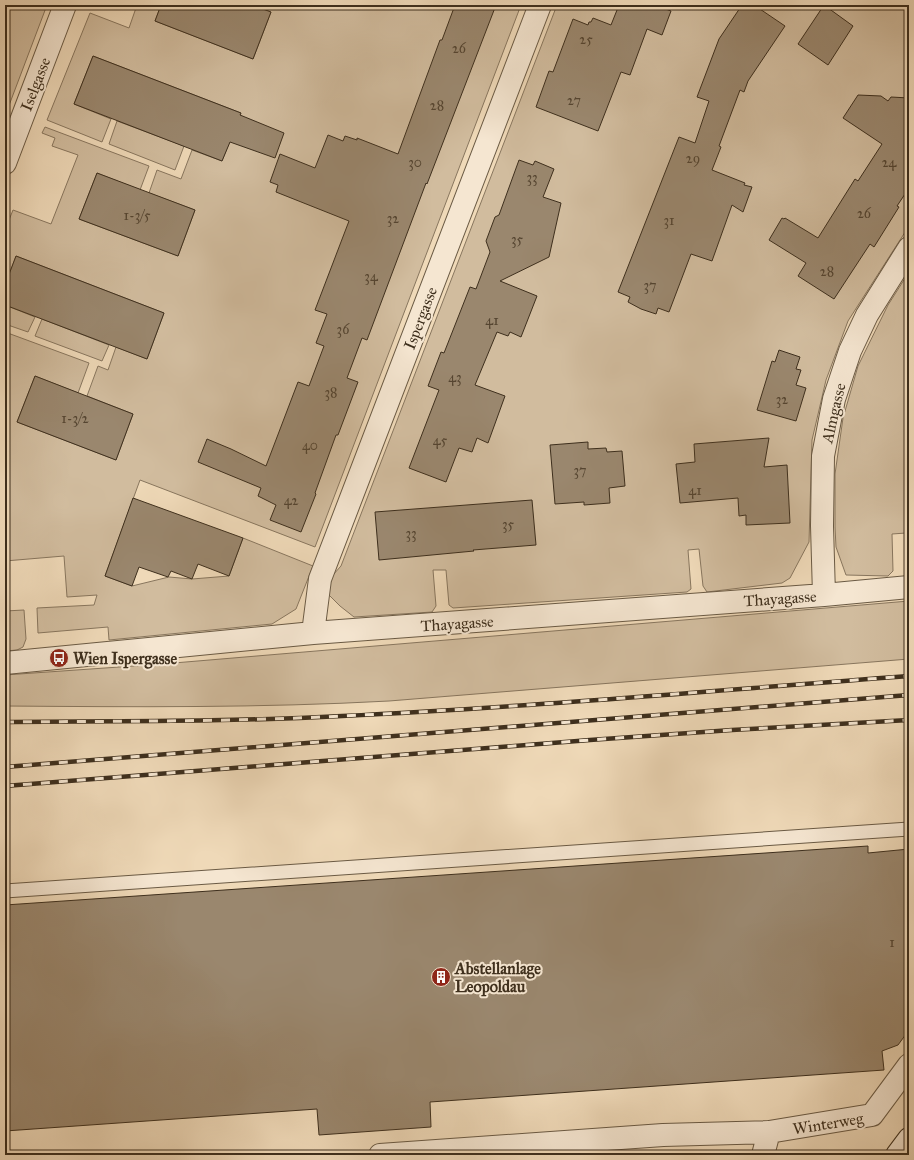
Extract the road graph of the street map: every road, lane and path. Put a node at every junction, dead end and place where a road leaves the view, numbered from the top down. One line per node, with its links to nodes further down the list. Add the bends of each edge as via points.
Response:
1 (65, 5): 3 (street, Iselgasse)
2 (540, 5): 7 (street, Ispergasse, via 320,578)
3 (5, 163)
4 (909, 248): 6 (street, Almgasse, via 867,315 850,350 834,399 823,456)
5 (909, 587): 6 (street, Thayagasse)
6 (824, 594): 7 (street, Thayagasse)
7 (313, 633): 8 (street, Thayagasse)
8 (5, 663)
9 (909, 829): 10 (lane)
10 (5, 890)
11 (909, 1065): 12 (street, Winterweg, via 872,1115)
12 (769, 1132): 14 (street, Winterweg, via 663,1136); 15 (street)
13 (909, 1139): 16 (street)
14 (380, 1155)
15 (763, 1155)
16 (897, 1155)

